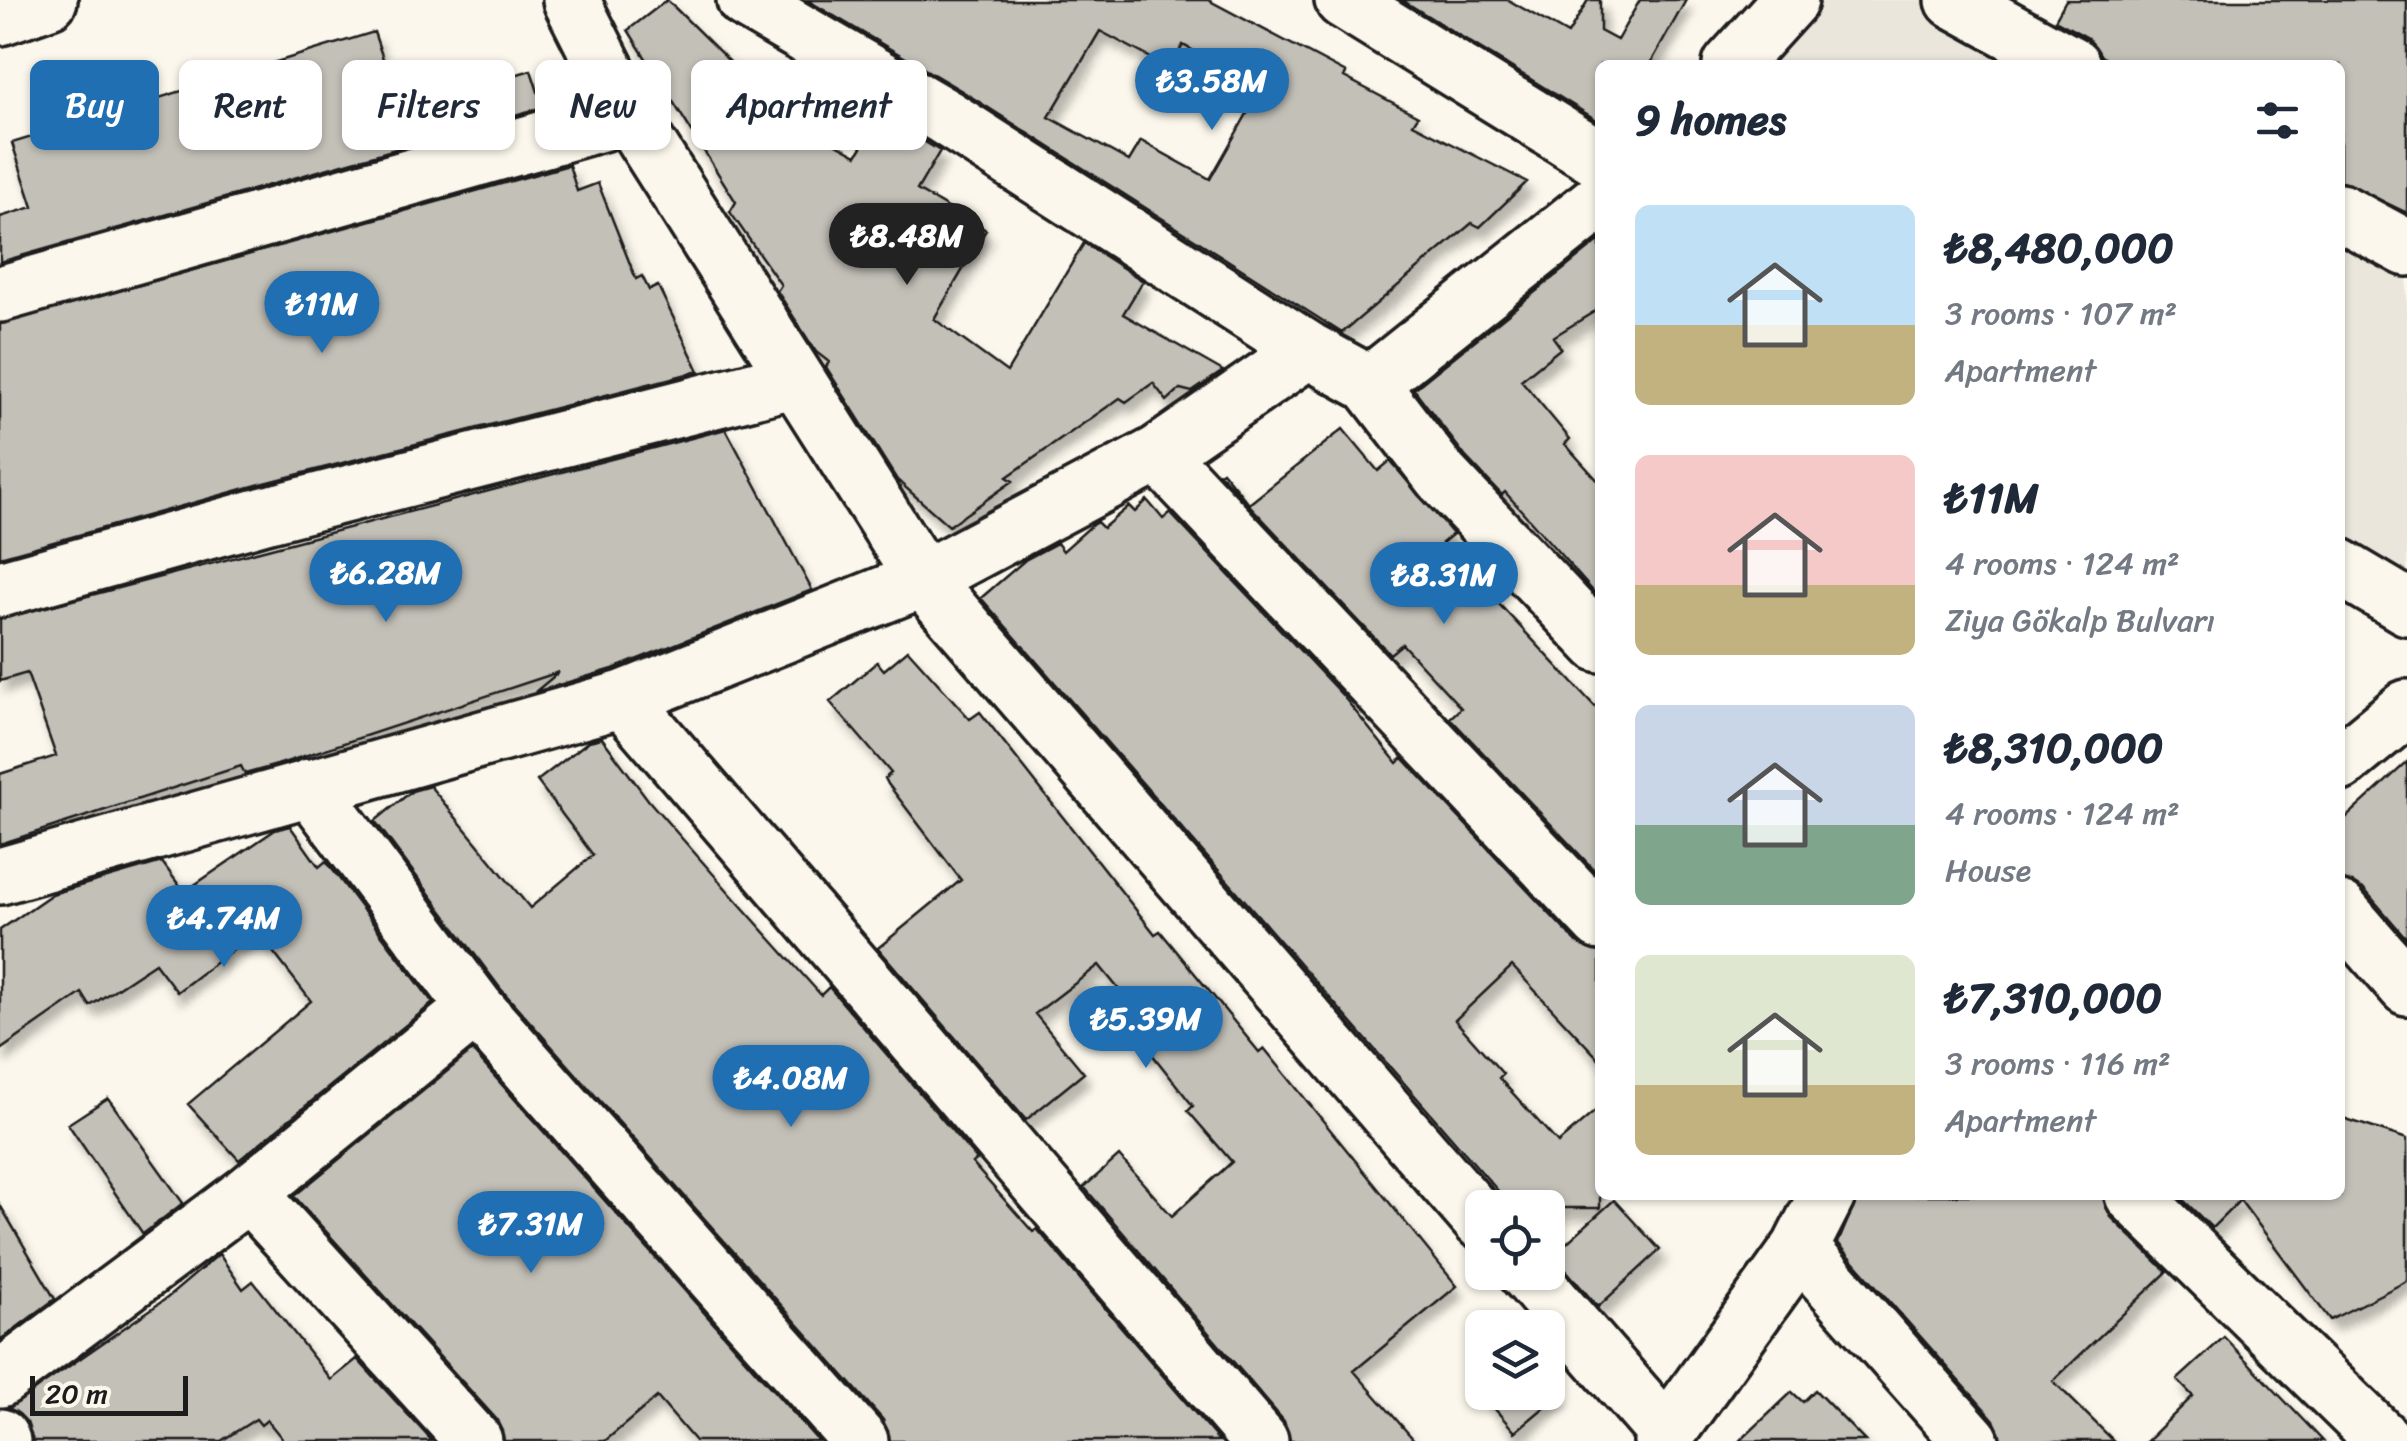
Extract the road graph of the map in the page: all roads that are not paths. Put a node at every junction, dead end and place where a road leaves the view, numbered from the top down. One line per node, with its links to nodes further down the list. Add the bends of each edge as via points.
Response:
1 (49, 0): 7 (street)
2 (572, 0): 8 (street)
3 (745, 0): 18 (street, via 945,117)
4 (1343, 0): 13 (street)
5 (1790, 0): 9 (street)
6 (1954, 0): 10 (street)
7 (0, 17)
8 (602, 60)
9 (1736, 60)
10 (2063, 60)
11 (535, 142): 17 (street)
12 (651, 150): 19 (street)
13 (1595, 156)
14 (1595, 204): 20 (street)
15 (2345, 215): 16 (street)
16 (2407, 248)
17 (0, 294)
18 (1308, 350): 20 (street); 21 (street)
19 (796, 379): 23 (street); 24 (street)
20 (1370, 384): 26 (street, via 1441,476)
21 (1158, 454): 23 (street); 33 (street)
22 (2345, 569): 25 (street)
23 (923, 579): 27 (street); 39 (street)
24 (0, 589)
25 (2407, 607)
26 (1595, 639)
27 (623, 698): 30 (street); 46 (street)
28 (2407, 708): 29 (street)
29 (2345, 759)
30 (310, 787): 31 (street); 35 (street)
31 (0, 876)
32 (2345, 916): 34 (street)
33 (1595, 917)
34 (2407, 987)
35 (476, 1008): 36 (street); 45 (street)
36 (250, 1192): 42 (street); 44 (street)
37 (1824, 1200): 40 (street)
38 (2139, 1200): 48 (street)
39 (1465, 1202)
40 (1800, 1248): 43 (street); 47 (street)
41 (1541, 1290): 43 (street)
42 (0, 1379)
43 (1664, 1438)
44 (474, 1441)
45 (860, 1441)
46 (1260, 1441)
47 (1971, 1441)
48 (2384, 1441)

